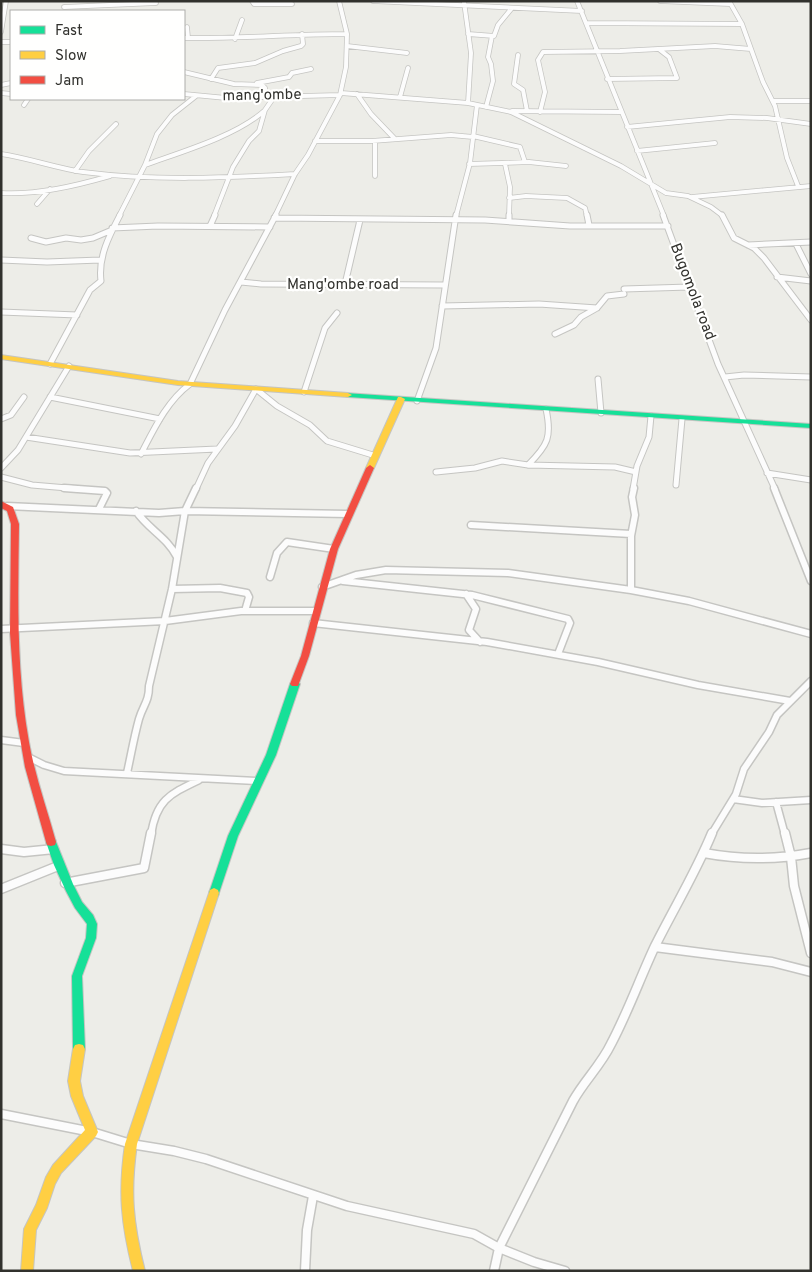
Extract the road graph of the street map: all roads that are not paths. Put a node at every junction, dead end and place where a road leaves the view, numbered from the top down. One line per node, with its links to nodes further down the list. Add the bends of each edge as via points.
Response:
1 (6, 1): 19 (street)
2 (65, 1): 13 (street)
3 (252, 1): 11 (street, via 254,4)
4 (340, 1): 23 (street)
5 (373, 1): 9 (street)
6 (577, 1): 15 (street, Bugomola road)
7 (660, 1): 10 (street)
8 (156, 2): 13 (street); 14 (street)
9 (464, 3): 12 (street); 24 (street)
10 (730, 3): 18 (street)
11 (292, 4)
12 (512, 8): 15 (street); 25 (street)
13 (63, 9)
14 (153, 10)
15 (582, 12): 17 (street, Bugomola road)
16 (242, 20): 27 (street)
17 (586, 23): 18 (street); 31 (street, Bugomola road)
18 (742, 24): 29 (street)
19 (2, 26): 21 (street)
20 (187, 27): 26 (street, via 189,34)
21 (1, 31)
22 (302, 34): 23 (street); 27 (street); 37 (street, via 302,46 255,63 218,68)
23 (347, 34): 28 (street)
24 (468, 34): 25 (street); 50 (street, via 471,77)
25 (492, 36): 53 (street, via 488,57 493,81)
26 (186, 38): 27 (street)
27 (235, 39)
28 (347, 46): 32 (street); 41 (street)
29 (751, 49): 30 (street, via 715,46); 48 (street)
30 (660, 50): 31 (street); 38 (street, via 669,57 678,78)
31 (597, 51): 38 (street, Bugomola road); 57 (street, via 540,53 540,71 546,92)
32 (407, 53)
33 (518, 55): 56 (street, via 514,84 523,90)
34 (408, 68): 46 (street)
35 (311, 69): 39 (street)
36 (185, 72): 37 (street)
37 (211, 79): 39 (street)
38 (607, 79): 58 (street, Bugomola road)
39 (251, 85): 44 (street, via 263,85)
40 (185, 94): 43 (street, mang'ombe)
41 (340, 94): 42 (street, mang'ombe); 45 (street, mang'ombe); 65 (street)
42 (357, 94): 46 (street, mang'ombe); 64 (street)
43 (196, 96): 44 (street, mang'ombe); 73 (street, via 159,129)
44 (266, 97): 45 (street, mang'ombe)
45 (274, 97): 54 (street)
46 (400, 97): 50 (street, mang'ombe)
47 (27, 100): 51 (street)
48 (773, 101): 49 (street); 59 (street)
49 (811, 101)
50 (468, 103): 52 (street, mang'ombe)
51 (24, 105)
52 (477, 105): 53 (street, mang'ombe); 63 (street)
53 (486, 106): 55 (street, mang'ombe)
54 (265, 110): 73 (street, via 252,122); 80 (street, via 260,130 240,155)
55 (504, 110): 56 (street); 81 (street)
56 (527, 112): 57 (street)
57 (540, 112): 58 (street)
58 (620, 112): 62 (street, Bugomola road)
59 (778, 119): 61 (street); 62 (street, via 724,117); 82 (street, via 787,158)
60 (116, 124): 75 (street, via 89,151)
61 (811, 124)
62 (627, 127): 68 (street, Bugomola road)
63 (473, 136): 64 (street); 70 (street, via 520,147); 71 (street)
64 (394, 138): 66 (street)
65 (315, 141): 66 (street); 76 (street)
66 (375, 141): 78 (street)
67 (715, 142): 68 (street)
68 (637, 151): 81 (street, Bugomola road)
69 (1, 154): 75 (street)
70 (525, 162): 72 (street); 74 (street)
71 (470, 164): 72 (street); 91 (street, via 460,192)
72 (505, 164): 87 (street)
73 (145, 165): 79 (street)
74 (566, 166)
75 (75, 171): 77 (street)
76 (295, 174): 80 (street); 89 (street)
77 (117, 175): 79 (street); 84 (street)
78 (376, 176)
79 (140, 177): 80 (street); 97 (street)
80 (229, 179): 94 (street)
81 (650, 182): 86 (street, via 669,194); 95 (street, Bugomola road)
82 (798, 186): 83 (street); 86 (street)
83 (811, 186)
84 (51, 188): 85 (street); 88 (street)
85 (1, 193)
86 (690, 197): 101 (street, via 720,213 732,237)
87 (509, 198): 92 (street); 93 (street, via 569,198 585,208)
88 (37, 204)
89 (274, 218): 90 (street); 96 (street)
90 (360, 220): 91 (street); 108 (street)
91 (456, 220): 92 (street); 109 (street)
92 (509, 220): 93 (street)
93 (590, 225): 95 (street)
94 (210, 226): 96 (street); 97 (street)
95 (668, 226): 110 (street, Bugomola road)
96 (270, 227): 107 (street)
97 (112, 229): 98 (street, via 81,240 66,238 48,242); 103 (street)
98 (31, 238)
99 (811, 242): 100 (street)
100 (796, 244): 101 (street); 104 (street)
101 (746, 245): 105 (street, via 764,258)
102 (1, 260): 103 (street)
103 (100, 260): 115 (street, via 101,281 90,290)
104 (811, 274)
105 (777, 277): 106 (street); 116 (street)
106 (811, 281)
107 (241, 282): 108 (street, Mang'ombe road); 124 (street)
108 (345, 284): 109 (street, Mang'ombe road)
109 (445, 285): 111 (street)
110 (689, 287): 112 (street, via 624,291 608,296); 121 (street, Bugomola road)
111 (442, 306): 112 (street, via 543,303); 130 (street, via 434,358)
112 (597, 308): 117 (street)
113 (1, 312): 115 (street)
114 (337, 313): 126 (street, via 325,328)
115 (77, 314): 119 (street)
116 (811, 320)
117 (555, 334)
118 (1, 356): 119 (street)
119 (50, 364): 120 (street)
120 (70, 366): 124 (street); 128 (street)
121 (725, 377): 122 (street); 137 (street, Bugomola road)
122 (811, 377)
123 (598, 379): 132 (street)
124 (190, 384): 125 (street); 135 (street, via 178,392)
125 (256, 389): 126 (street); 140 (street); 142 (street, via 310,425 329,442)
126 (304, 392): 129 (street)
127 (24, 397): 134 (street, via 11,415)
128 (50, 397): 135 (street); 139 (street)
129 (401, 399): 130 (street); 142 (street)
130 (418, 401): 131 (street)
131 (546, 409): 132 (street); 143 (street, via 550,427 548,442)
132 (601, 412): 133 (street)
133 (651, 416): 136 (street); 146 (street, via 649,438)
134 (1, 419)
135 (160, 419): 141 (street)
136 (682, 419): 137 (street); 150 (street)
137 (746, 422): 138 (street); 147 (street, Bugomola road)
138 (811, 426)
139 (26, 437): 141 (street); 144 (street)
140 (217, 448): 141 (street); 154 (street)
141 (141, 454)
142 (376, 456): 155 (street)
143 (528, 465): 145 (street, via 498,461 475,468); 146 (street, via 615,467)
144 (1, 468)
145 (436, 472)
146 (636, 472): 157 (street)
147 (767, 473): 149 (street); 162 (street, Bugomola road)
148 (1, 477): 152 (street, via 32,485 105,491)
149 (811, 480)
150 (676, 485)
151 (4, 505): 152 (street, via 44,510); 171 (street, via 13,514 15,524)
152 (100, 510): 153 (street)
153 (136, 511): 154 (street); 159 (street, via 145,523 170,543)
154 (185, 511): 155 (street); 159 (street)
155 (348, 514): 158 (street)
156 (472, 525): 157 (street)
157 (631, 534): 165 (street)
158 (334, 549): 160 (street, via 287,542 275,557); 163 (street)
159 (178, 558): 164 (street)
160 (270, 578)
161 (340, 580): 163 (street); 165 (street, via 386,570 500,572); 166 (street)
162 (811, 581)
163 (322, 587): 168 (street)
164 (172, 589): 167 (street, via 214,587 247,594); 169 (street)
165 (631, 590): 173 (street, via 689,601)
166 (466, 594): 174 (street, via 476,609 469,630); 175 (street, via 568,619 570,623)
167 (245, 611): 168 (street); 169 (street)
168 (316, 611): 170 (street)
169 (165, 621): 171 (street); 181 (street, via 149,698 141,711)
170 (313, 623): 174 (street); 183 (street, via 271,755)
171 (14, 628): 172 (street); 179 (street)
172 (1, 629)
173 (811, 634)
174 (480, 642): 175 (street)
175 (558, 654): 177 (street, via 698,685)
176 (811, 681): 177 (street)
177 (790, 701): 184 (street, via 776,715 769,732 751,757)
178 (1, 740): 179 (street)
179 (24, 743): 180 (street)
180 (28, 757): 181 (street, via 59,771); 188 (street)
181 (127, 773): 182 (street)
182 (200, 779): 183 (street); 193 (street, via 165,799 152,824 144,868)
183 (258, 781): 200 (street, via 233,836)
184 (734, 799): 186 (street, via 760,804); 189 (street, via 712,833)
185 (811, 800): 186 (street)
186 (776, 802): 191 (street)
187 (1, 849): 188 (street, via 24,852)
188 (54, 849): 192 (street)
189 (704, 853): 191 (street, via 744,860); 195 (street)
190 (811, 853): 191 (street)
191 (791, 857): 196 (street, via 794,886)
192 (58, 866): 193 (street); 194 (street)
193 (65, 883): 199 (street, via 92,925 91,939 77,976 79,1049 73,1073 75,1090)
194 (1, 889)
195 (655, 947): 197 (street, via 772,962); 202 (street, via 611,1045 575,1097)
196 (811, 953)
197 (811, 972)
198 (1, 1114): 199 (street)
199 (92, 1132): 200 (street); 203 (street, via 50,1180 30,1229)
200 (131, 1144): 201 (street, via 206,1159); 204 (street, via 125,1197)
201 (313, 1196): 202 (street, via 474,1234); 205 (street)
202 (499, 1248): 206 (street); 207 (street)
203 (27, 1271)
204 (139, 1271)
205 (304, 1271)
206 (494, 1271)
207 (565, 1271)

